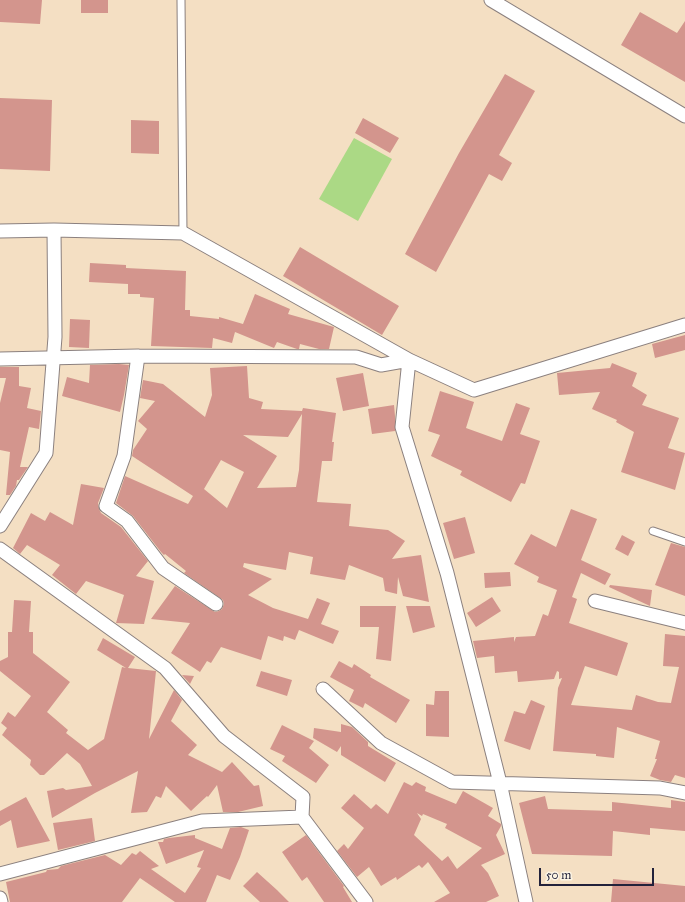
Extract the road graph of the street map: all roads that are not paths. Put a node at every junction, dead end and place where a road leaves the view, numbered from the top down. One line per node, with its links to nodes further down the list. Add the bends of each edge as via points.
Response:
1 (181, 0): 6 (lane)
2 (491, 0): 3 (street)
3 (685, 116)
4 (54, 230): 5 (street); 6 (street); 9 (street)
5 (0, 231)
6 (183, 233): 11 (street)
7 (685, 325): 11 (street, via 474,390)
8 (138, 356): 9 (street); 11 (street, via 356,357 382,366); 17 (street, via 124,456 106,506 127,521 163,568)
9 (54, 358): 10 (street); 12 (street, via 46,453)
10 (0, 359)
11 (409, 360): 20 (street, via 402,427 448,573)
12 (0, 526)
13 (653, 532): 14 (lane)
14 (685, 542)
15 (0, 549): 22 (street, via 165,668 224,736 303,797)
16 (595, 601): 18 (street)
17 (216, 604)
18 (685, 623)
19 (323, 689): 20 (street, via 381,743 452,782)
20 (500, 783): 21 (street, via 660,788); 27 (street)
21 (685, 793)
22 (302, 817): 23 (street, via 202,821); 26 (street)
23 (0, 874)
24 (0, 898): 25 (street)
25 (1, 902)
26 (366, 902)
27 (526, 902)

